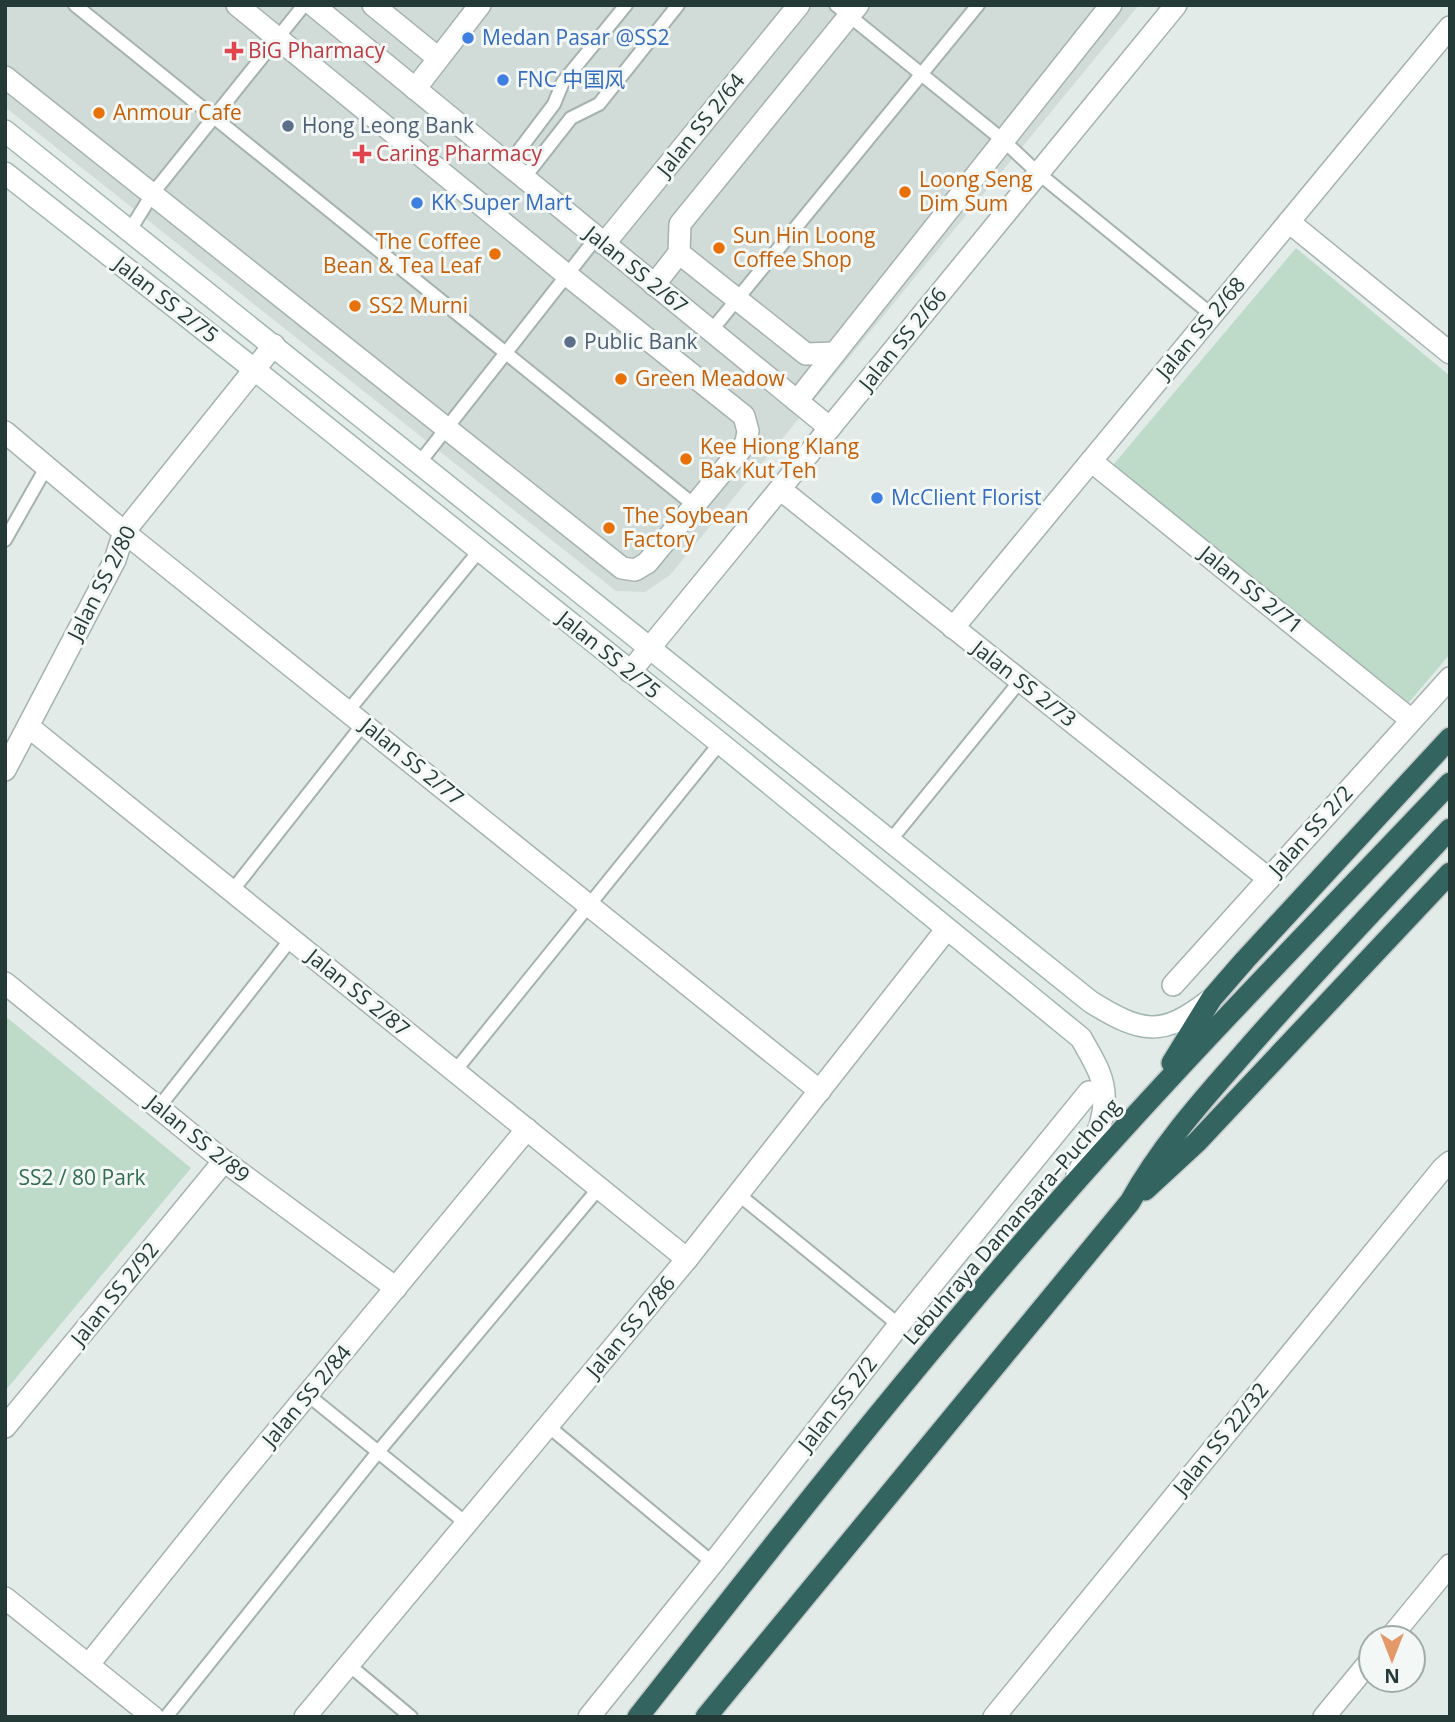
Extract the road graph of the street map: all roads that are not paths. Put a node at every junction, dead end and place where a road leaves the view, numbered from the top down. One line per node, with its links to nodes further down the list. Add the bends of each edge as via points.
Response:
1 (75, 5): 21 (lane)
2 (237, 5): 15 (street)
3 (304, 5): 15 (lane)
4 (313, 5): 19 (street, Jalan SS 2/67)
5 (373, 5): 16 (street)
6 (480, 5): 16 (street)
7 (626, 5): 20 (lane, via 563,82)
8 (678, 5): 22 (lane, via 599,104)
9 (799, 5): 31 (street, Jalan SS 2/64)
10 (978, 5): 17 (lane)
11 (1111, 5): 24 (street)
12 (1175, 5): 27 (street, Jalan SS 2/66)
13 (848, 9): 17 (lane); 32 (street, via 680,224)
14 (1450, 27): 29 (street, Jalan SS 2/68)
15 (278, 37): 21 (lane); 33 (street)
16 (438, 58): 19 (street)
17 (922, 74): 24 (lane); 35 (lane)
18 (5, 77): 28 (street)
19 (415, 89): 25 (street, Jalan SS 2/67)
20 (554, 104): 22 (lane); 25 (lane)
21 (212, 116): 28 (lane); 39 (lane)
22 (571, 118): 25 (lane)
23 (5, 131): 30 (street, Jalan SS 2/75)
24 (1004, 141): 27 (lane); 40 (street)
25 (516, 171): 31 (street, Jalan SS 2/67)
26 (5, 173): 42 (street, Jalan SS 2/75)
27 (1038, 173): 36 (lane); 45 (street, Jalan SS 2/66)
28 (153, 193): 30 (lane); 44 (street)
29 (1289, 222): 36 (street, Jalan SS 2/68); 41 (street)
30 (130, 230): 38 (street, Jalan SS 2/75)
31 (600, 241): 33 (lane); 34 (street, Jalan SS 2/67)
32 (678, 253): 34 (street); 35 (street)
33 (567, 275): 39 (lane); 51 (street, via 744,416 746,443)
34 (654, 285): 37 (street, Jalan SS 2/67)
35 (737, 299): 37 (lane); 40 (street, via 806,355)
36 (1212, 315): 47 (street, Jalan SS 2/68)
37 (711, 331): 43 (street, Jalan SS 2/67)
38 (274, 345): 42 (street, Jalan SS 2/80); 48 (street, Jalan SS 2/75)
39 (505, 353): 44 (lane); 51 (lane)
40 (835, 353): 43 (street)
41 (1450, 353)
42 (255, 370): 52 (street, Jalan SS 2/80); 54 (street, Jalan SS 2/75)
43 (797, 401): 45 (street, Jalan SS 2/67)
44 (446, 428): 48 (lane); 51 (street, via 622,568 635,570 647,563)
45 (830, 428): 50 (street, Jalan SS 2/66)
46 (5, 432): 49 (street, Jalan SS 2/77)
47 (1091, 461): 55 (street, Jalan SS 2/68); 61 (street, Jalan SS 2/71)
48 (420, 462): 56 (street, Jalan SS 2/75)
49 (47, 466): 52 (street, Jalan SS 2/77); 53 (lane)
50 (780, 489): 55 (street, Jalan SS 2/73); 56 (street, Jalan SS 2/66)
51 (694, 505)
52 (124, 532): 60 (street, Jalan SS 2/77); 62 (street, Jalan SS 2/80, via 115,560)
53 (5, 540)
54 (479, 551): 57 (street, Jalan SS 2/75); 60 (lane)
55 (953, 628): 59 (street, Jalan SS 2/73)
56 (650, 648): 57 (street, Jalan SS 2/66); 68 (street, Jalan SS 2/75)
57 (630, 673): 64 (street, Jalan SS 2/75)
58 (1450, 678): 61 (street, Jalan SS 2/2)
59 (1020, 681): 68 (lane); 70 (street, Jalan SS 2/73)
60 (356, 717): 71 (lane); 72 (street, Jalan SS 2/77)
61 (1410, 719): 70 (street, Jalan SS 2/2)
62 (29, 727): 65 (street, Jalan SS 2/80); 71 (street, Jalan SS 2/87)
63 (1450, 738): 77 (highway)
64 (720, 743): 72 (lane); 73 (street, Jalan SS 2/75)
65 (5, 770)
66 (1450, 783): 81 (highway, Lebuhraya Damansara–Puchong)
67 (1450, 829): 89 (highway, via 1317,969 1169,1143)
68 (890, 841): 77 (street, Jalan SS 2/75, via 1091,1002 1122,1021 1164,1026 1186,1019)
69 (1450, 873): 89 (highway, via 1197,1142)
70 (1269, 879): 76 (street, Jalan SS 2/2)
71 (232, 891): 74 (street, Jalan SS 2/87)
72 (589, 905): 78 (lane); 79 (street, Jalan SS 2/77)
73 (946, 930): 79 (street, Jalan SS 2/86); 87 (street, Jalan SS 2/75, via 1081,1038 1100,1074 1101,1129)
74 (292, 939): 78 (street, Jalan SS 2/87); 82 (lane)
75 (5, 983): 82 (street, Jalan SS 2/89)
76 (1173, 985)
77 (1212, 999): 81 (highway)
78 (455, 1071): 83 (street, Jalan SS 2/87)
79 (820, 1091): 88 (street, Jalan SS 2/86)
80 (1089, 1092): 92 (street, Jalan SS 2/2)
81 (1150, 1099): 87 (highway, Lebuhraya Damansara–Puchong)
82 (159, 1107): 84 (street, Jalan SS 2/89)
83 (527, 1129): 86 (street, Jalan SS 2/87); 91 (street, Jalan SS 2/84)
84 (224, 1161): 91 (street, Jalan SS 2/89); 95 (street, Jalan SS 2/92)
85 (1450, 1162): 113 (street, Jalan SS 22/32)
86 (599, 1188): 90 (street, Jalan SS 2/87); 96 (lane)
87 (1069, 1189): 111 (highway, Lebuhraya Damansara–Puchong, via 825,1479)
88 (738, 1194): 90 (street, Jalan SS 2/86); 92 (lane)
89 (1130, 1202): 112 (highway)
90 (687, 1259): 94 (street, Jalan SS 2/86)
91 (396, 1288): 93 (street, Jalan SS 2/84)
92 (899, 1325): 98 (street, Jalan SS 2/2)
93 (308, 1395): 96 (lane); 102 (street, Jalan SS 2/84)
94 (548, 1426): 97 (street, Jalan SS 2/86); 98 (lane)
95 (5, 1427)
96 (378, 1452): 97 (lane); 107 (lane)
97 (467, 1524): 103 (street, Jalan SS 2/86)
98 (713, 1563): 110 (street, Jalan SS 2/2)
99 (1450, 1565): 101 (street)
100 (5, 1598): 102 (street)
101 (1402, 1624)
102 (89, 1664): 106 (street)
103 (349, 1665): 108 (street, Jalan SS 2/86); 109 (lane)
104 (1357, 1679): 105 (street)
105 (1330, 1715)
106 (153, 1717)
107 (166, 1717)
108 (305, 1717)
109 (411, 1717)
110 (589, 1717)
111 (638, 1717)
112 (706, 1717)
113 (994, 1717)

